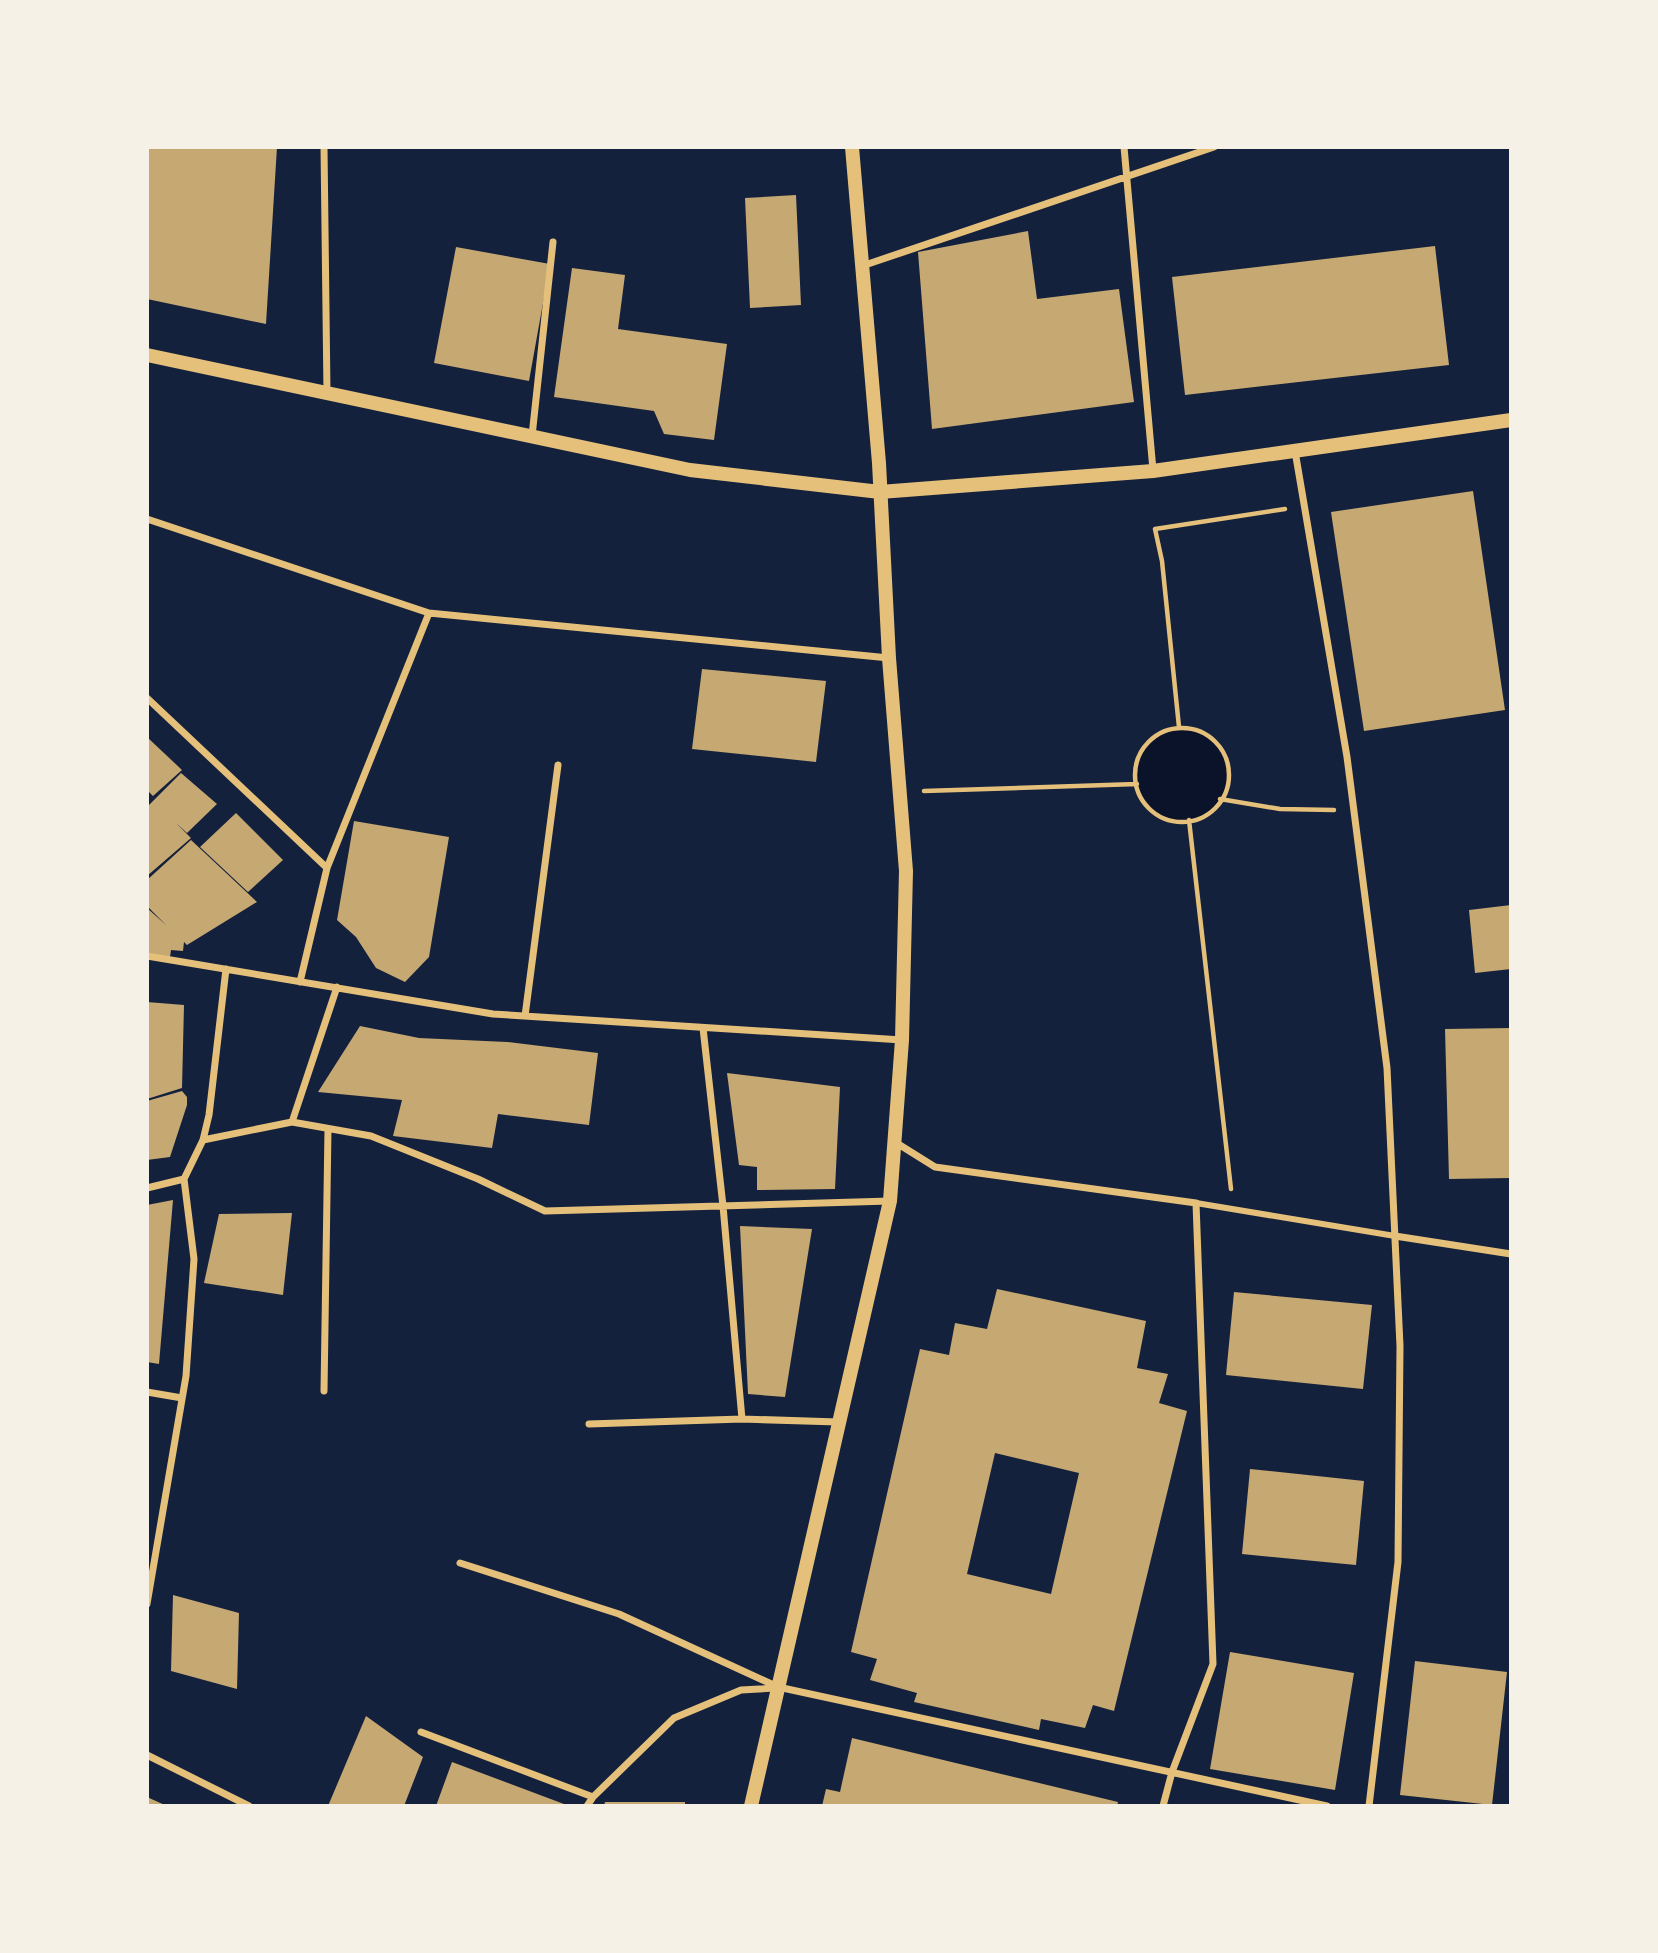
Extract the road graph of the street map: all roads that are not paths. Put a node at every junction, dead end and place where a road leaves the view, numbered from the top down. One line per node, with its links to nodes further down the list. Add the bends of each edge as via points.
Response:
1 (324, 147): 9 (street)
2 (852, 147): 7 (main road)
3 (1124, 147): 5 (street)
4 (1214, 147): 5 (street)
5 (1125, 175): 7 (street); 13 (street)
6 (553, 242): 11 (street)
7 (862, 266): 14 (main road)
8 (147, 355): 9 (main road)
9 (327, 393): 11 (main road)
10 (1511, 420): 12 (main road)
11 (532, 437): 14 (main road, via 690,470)
12 (1295, 451): 13 (main road); 37 (street, via 1354,811 1387,1068)
13 (1153, 471): 14 (main road)
14 (880, 492): 17 (main road)
15 (147, 519): 16 (street)
16 (429, 613): 17 (street); 20 (street)
17 (888, 659): 27 (main road, via 906,871)
18 (147, 698): 20 (street)
19 (558, 765): 25 (street)
20 (327, 868): 23 (street)
21 (147, 956): 22 (street)
22 (226, 969): 23 (street); 30 (street)
23 (300, 982): 24 (street)
24 (337, 988): 25 (street); 28 (street)
25 (525, 1016): 26 (street)
26 (703, 1028): 27 (street); 36 (street)
27 (902, 1040): 31 (main road)
28 (292, 1122): 29 (street); 30 (street)
29 (328, 1129): 36 (street, via 372,1136 545,1211); 39 (street)
30 (203, 1140): 32 (street)
31 (894, 1142): 34 (main road); 35 (street, via 935,1167)
32 (184, 1179): 33 (street); 41 (street, via 194,1259)
33 (147, 1188)
34 (890, 1201): 36 (street); 43 (main road)
35 (1196, 1203): 37 (street); 50 (street, via 1213,1664)
36 (723, 1206): 42 (street)
37 (1395, 1236): 38 (street); 57 (street, via 1400,1346 1398,1562)
38 (1511, 1254)
39 (324, 1391)
40 (147, 1392): 41 (street)
41 (182, 1398): 46 (street)
42 (742, 1419): 43 (street); 44 (street)
43 (839, 1422): 47 (main road)
44 (589, 1424)
45 (460, 1563): 47 (street, via 619,1614)
46 (147, 1604)
47 (778, 1687): 50 (street); 51 (street, via 741,1690 674,1718); 54 (main road)
48 (421, 1732): 51 (street)
49 (147, 1755): 52 (street)
50 (1172, 1772): 55 (street); 56 (street)
51 (593, 1797): 53 (street)
52 (249, 1806)
53 (587, 1806)
54 (751, 1806)
55 (1163, 1806)
56 (1327, 1806)
57 (1369, 1806)

